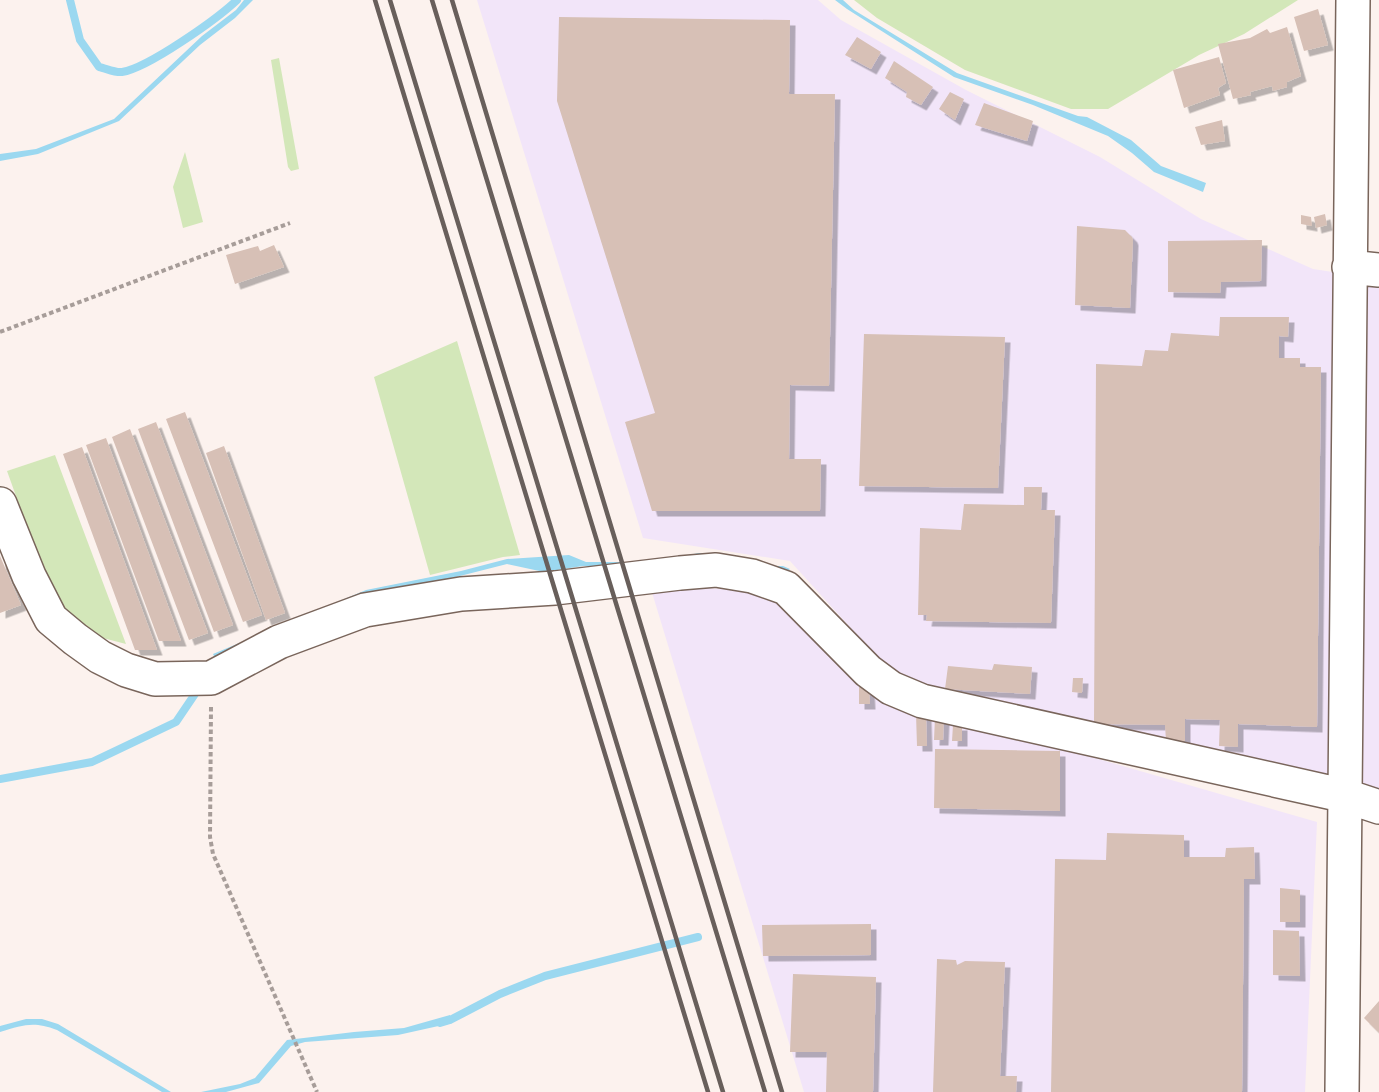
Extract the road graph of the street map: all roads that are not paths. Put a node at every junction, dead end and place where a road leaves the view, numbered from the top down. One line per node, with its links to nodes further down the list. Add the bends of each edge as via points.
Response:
1 (1353, 0): 2 (street)
2 (1365, 180): 3 (street)
3 (1364, 268): 5 (street)
4 (0, 504): 5 (street, via 51,619 100,657 155,679 211,678 279,642 365,610 461,594 716,570 752,576 786,588 867,671 891,688 922,701)
5 (1346, 796): 6 (street); 7 (street)
6 (1379, 807)
7 (1342, 1092)

